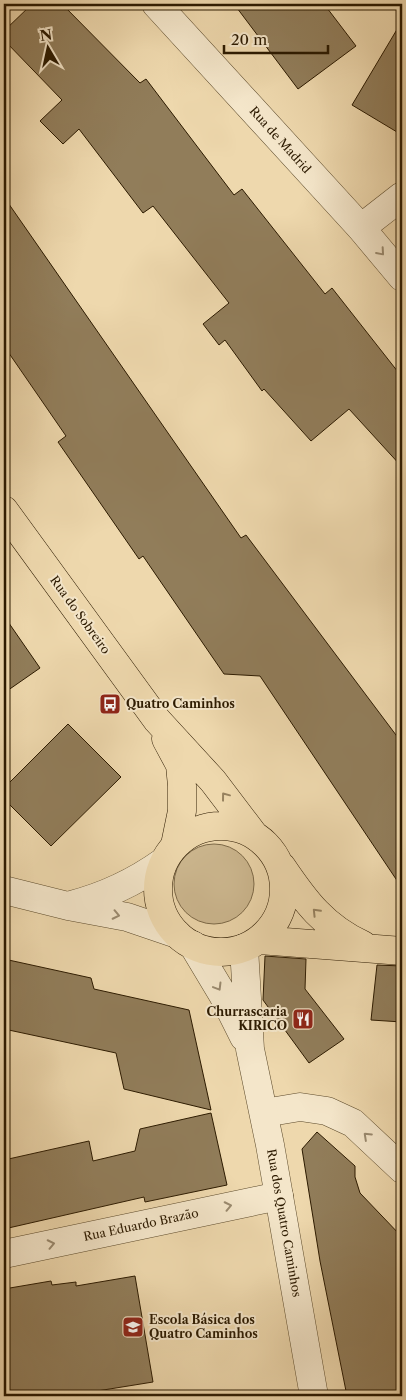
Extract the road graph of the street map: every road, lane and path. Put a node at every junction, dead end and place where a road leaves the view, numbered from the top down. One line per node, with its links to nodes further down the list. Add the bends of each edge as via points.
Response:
1 (156, 4): 3 (street, Rua de Madrid)
2 (402, 196): 3 (street)
3 (360, 228): 4 (street, Rua de Madrid, one-way to 4)
4 (402, 277)
5 (4, 510): 6 (main road, Rua do Sobreiro)
6 (156, 720): 7 (main road, Rua do Sobreiro, one-way to 6, via 213,781); 8 (main road, Rua do Sobreiro, via 180,765 182,811)
7 (254, 835): 8 (main road, via 234,827 212,826 192,833); 9 (main road, via 269,847)
8 (169, 854): 11 (street, via 140,878 91,900); 12 (main road, via 158,880 158,900 165,918)
9 (280, 863): 13 (main road, via 285,884 283,905 274,923); 14 (main road, one-way to 9, via 326,922 300,893)
10 (4, 890): 11 (street)
11 (68, 906): 12 (street, one-way to 12, via 127,917)
12 (185, 940): 13 (main road, via 209,951 227,952); 16 (street, Rua dos Quatro Caminhos, one-way to 16, via 223,994)
13 (252, 944): 14 (main road); 16 (street, Rua dos Quatro Caminhos)
14 (371, 949): 15 (main road)
15 (402, 951)
16 (250, 1049): 17 (street, Rua dos Quatro Caminhos)
17 (264, 1113): 18 (street, one-way to 17, via 353,1123 327,1111 300,1107); 19 (street, Rua dos Quatro Caminhos)
18 (402, 1169)
19 (279, 1196): 20 (street, Rua Eduardo Brazão, one-way to 19); 21 (street, Rua dos Quatro Caminhos)
20 (4, 1254)
21 (314, 1396)

